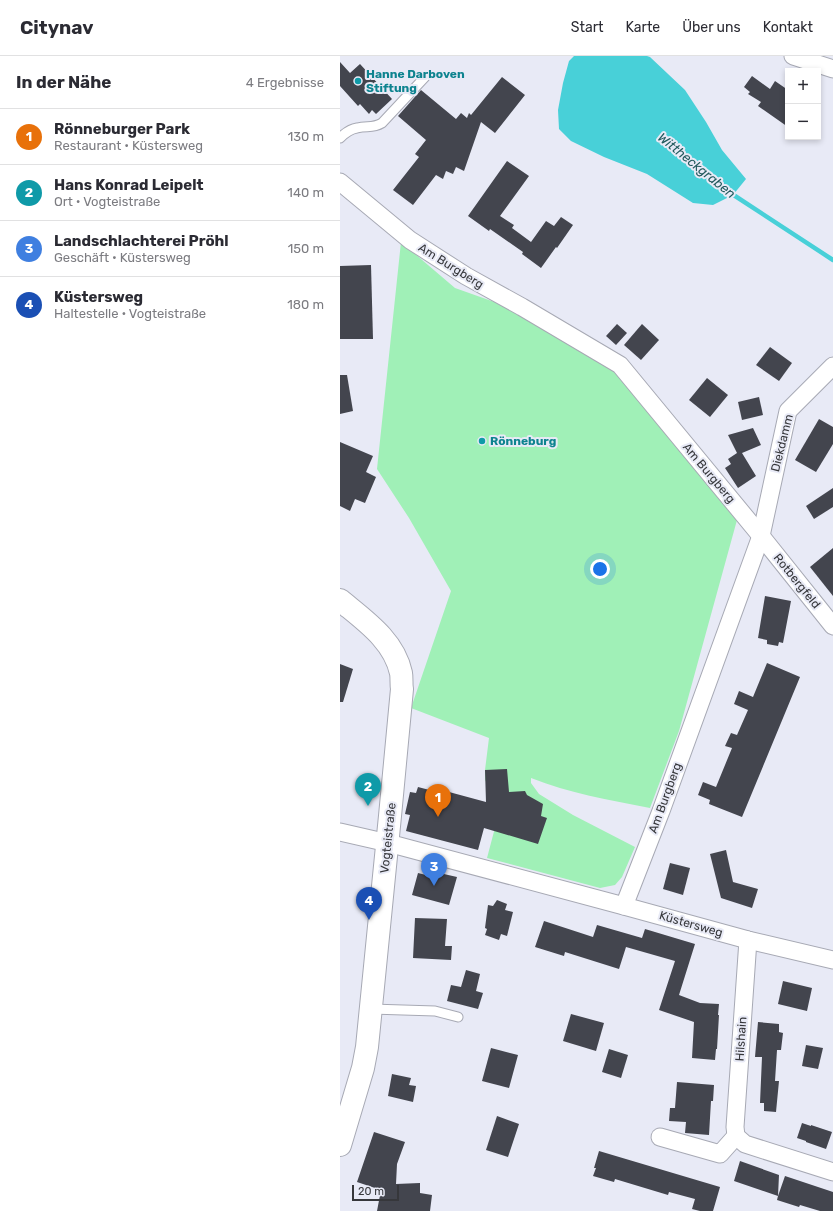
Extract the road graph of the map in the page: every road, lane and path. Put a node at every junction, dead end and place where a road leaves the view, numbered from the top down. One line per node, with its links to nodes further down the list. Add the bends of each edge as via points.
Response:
1 (793, 56): 2 (street)
2 (833, 69)
3 (425, 77): 4 (lane, via 382,124 351,130)
4 (340, 138)
5 (340, 182): 7 (street, Am Burgberg, via 410,240 466,276 620,365)
6 (833, 366): 7 (street, Diekdamm, via 788,411)
7 (761, 536): 9 (street, Rotbergfeld); 12 (street, Am Burgberg)
8 (340, 600): 11 (street, Vogteistraße, via 371,625 384,640 397,661 401,674)
9 (833, 626)
10 (340, 832): 11 (street, Küstersweg)
11 (388, 843): 12 (street, Küstersweg); 15 (street, Vogteistraße)
12 (624, 906): 13 (street, Küstersweg)
13 (748, 940): 14 (street, Küstersweg); 17 (street, Hilshain)
14 (833, 960)
15 (371, 1010): 16 (lane, via 435,1011); 19 (street, Vogteistraße, via 363,1068)
16 (458, 1017)
17 (736, 1136): 18 (street, via 720,1154); 20 (street, via 745,1144)
18 (660, 1137)
19 (340, 1145)
20 (833, 1172)

